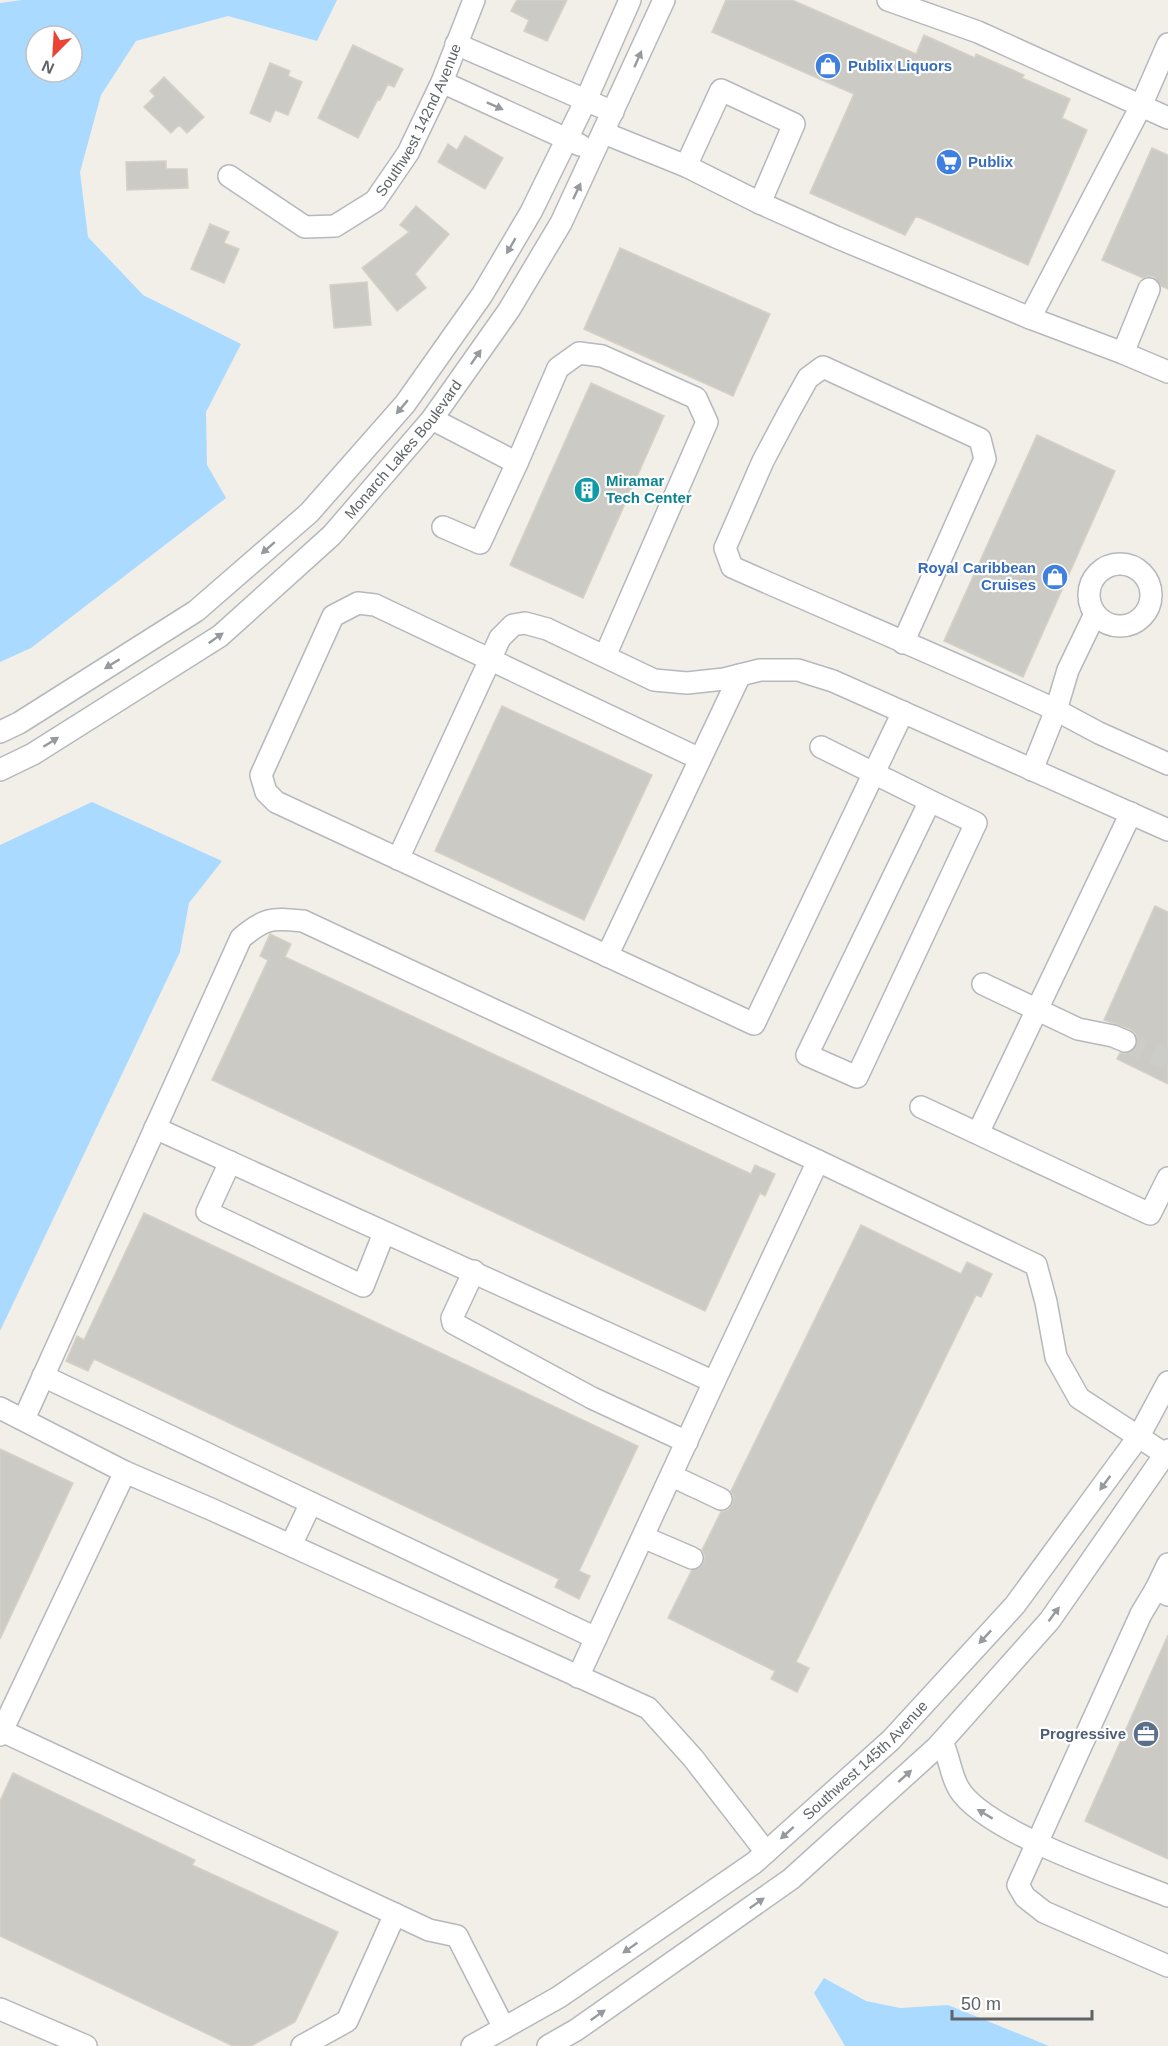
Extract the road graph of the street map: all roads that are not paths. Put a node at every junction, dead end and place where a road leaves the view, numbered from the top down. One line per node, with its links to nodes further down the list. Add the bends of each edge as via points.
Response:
1 (474, 0): 5 (street, Southwest 142nd Avenue)
2 (630, 0): 8 (street, Monarch Lakes Boulevard)
3 (664, 0): 10 (street, Monarch Lakes Boulevard, one-way to 3)
4 (888, 0): 9 (street, via 978,32)
5 (456, 44): 7 (street, Southwest 142nd Avenue); 8 (street)
6 (1168, 44): 9 (street)
7 (441, 82): 12 (street, one-way to 12); 15 (street, Southwest 142nd Avenue, via 408,153 375,201 335,226 305,227)
8 (586, 100): 10 (street); 12 (street, Monarch Lakes Boulevard)
9 (1141, 106): 11 (street); 18 (street)
10 (613, 112): 13 (street, Monarch Lakes Boulevard)
11 (1168, 118)
12 (568, 139): 13 (street); 32 (street, Monarch Lakes Boulevard, one-way to 32, via 482,295 405,404 309,513 196,611)
13 (599, 142): 14 (street); 21 (street, Monarch Lakes Boulevard, one-way to 13, via 509,310 561,224)
14 (686, 166): 16 (street); 16 (street, via 721,90 794,124)
15 (229, 176)
16 (760, 203): 18 (street)
17 (1149, 289): 19 (street)
18 (1030, 318): 19 (street)
19 (1124, 353): 20 (street)
20 (1168, 372)
21 (432, 419): 22 (street); 36 (street, Monarch Lakes Boulevard, one-way to 21, via 33,754 220,636 332,535)
22 (517, 463): 23 (street, via 480,543); 27 (street, via 558,368 579,353 602,356 696,398 706,422)
23 (443, 527)
24 (1158, 581): 25 (street, via 1148,609 1135,622 1117,626); 25 (street, via 1126,565 1106,567 1089,590)
25 (1095, 614): 30 (street, via 1068,670)
26 (903, 643): 26 (street, via 732,567 725,548 763,461 808,378 823,368 980,439 985,459); 30 (street)
27 (604, 656): 28 (street, via 525,623 513,625 500,638); 29 (street, via 654,680 687,683)
28 (490, 660): 34 (street); 42 (street); 42 (street, via 375,605 358,603 333,616 261,774 266,792 276,802)
29 (740, 675): 31 (street, via 760,670 798,670); 34 (street)
30 (1056, 710): 35 (street); 37 (street)
31 (903, 712): 37 (street); 38 (street)
32 (0, 732)
33 (821, 747): 38 (street)
34 (700, 759): 43 (street)
35 (1168, 764)
36 (0, 770)
37 (1032, 770): 40 (street)
38 (875, 772): 39 (street); 43 (street, via 754,1024)
39 (930, 801): 39 (street, via 807,1055 856,1077 976,823)
40 (1131, 813): 41 (street); 45 (street)
41 (1168, 830)
42 (398, 859): 43 (street)
43 (607, 956)
44 (983, 984): 45 (street)
45 (1037, 1010): 46 (street, via 1078,1029); 49 (street)
46 (1125, 1041)
47 (921, 1107): 49 (street)
48 (154, 1128): 50 (street, via 241,938 275,918 303,921); 51 (street); 55 (street)
49 (978, 1133): 52 (street, via 1150,1214)
50 (818, 1161): 56 (street); 60 (street, via 1036,1265 1056,1357 1079,1398)
51 (230, 1162): 53 (street); 53 (street, via 207,1212 363,1286)
52 (1168, 1178)
53 (384, 1233): 54 (street)
54 (474, 1271): 56 (street); 61 (street, via 453,1323 592,1398)
55 (44, 1376): 59 (street); 66 (street)
56 (714, 1382): 61 (street)
57 (1168, 1382): 60 (street, Southwest 145th Avenue)
58 (0, 1408): 59 (street)
59 (24, 1419): 63 (street)
60 (1139, 1436): 62 (street); 77 (street, Southwest 145th Avenue, one-way to 77, via 1015,1605 891,1740)
61 (687, 1442): 64 (street)
62 (1167, 1453): 75 (street, one-way to 62, via 1050,1620)
63 (125, 1472): 68 (street); 74 (street)
64 (672, 1476): 65 (street); 67 (street)
65 (721, 1499)
66 (311, 1503): 68 (street); 72 (street)
67 (643, 1537): 69 (street); 72 (street)
68 (291, 1545): 73 (street)
69 (692, 1558)
70 (1168, 1564): 71 (street)
71 (1162, 1592): 76 (street, via 1136,1625)
72 (597, 1638): 73 (street)
73 (578, 1677): 77 (street, via 648,1708 693,1758)
74 (1, 1733): 79 (street)
75 (942, 1742): 76 (street, one-way to 75, via 976,1809 959,1789); 86 (street, one-way to 75, via 791,1879)
76 (1036, 1843): 78 (street); 80 (street, via 1018,1885 1024,1897 1044,1912)
77 (766, 1852): 82 (street, Southwest 145th Avenue, one-way to 82, via 559,1998)
78 (1168, 1896)
79 (395, 1914): 82 (street, via 429,1930 457,1936); 84 (street, via 348,2021)
80 (1168, 1966)
81 (0, 2008): 83 (street)
82 (504, 2028): 85 (street, Southwest 145th Avenue)
83 (86, 2046)
84 (302, 2046)
85 (472, 2046)
86 (548, 2046)

